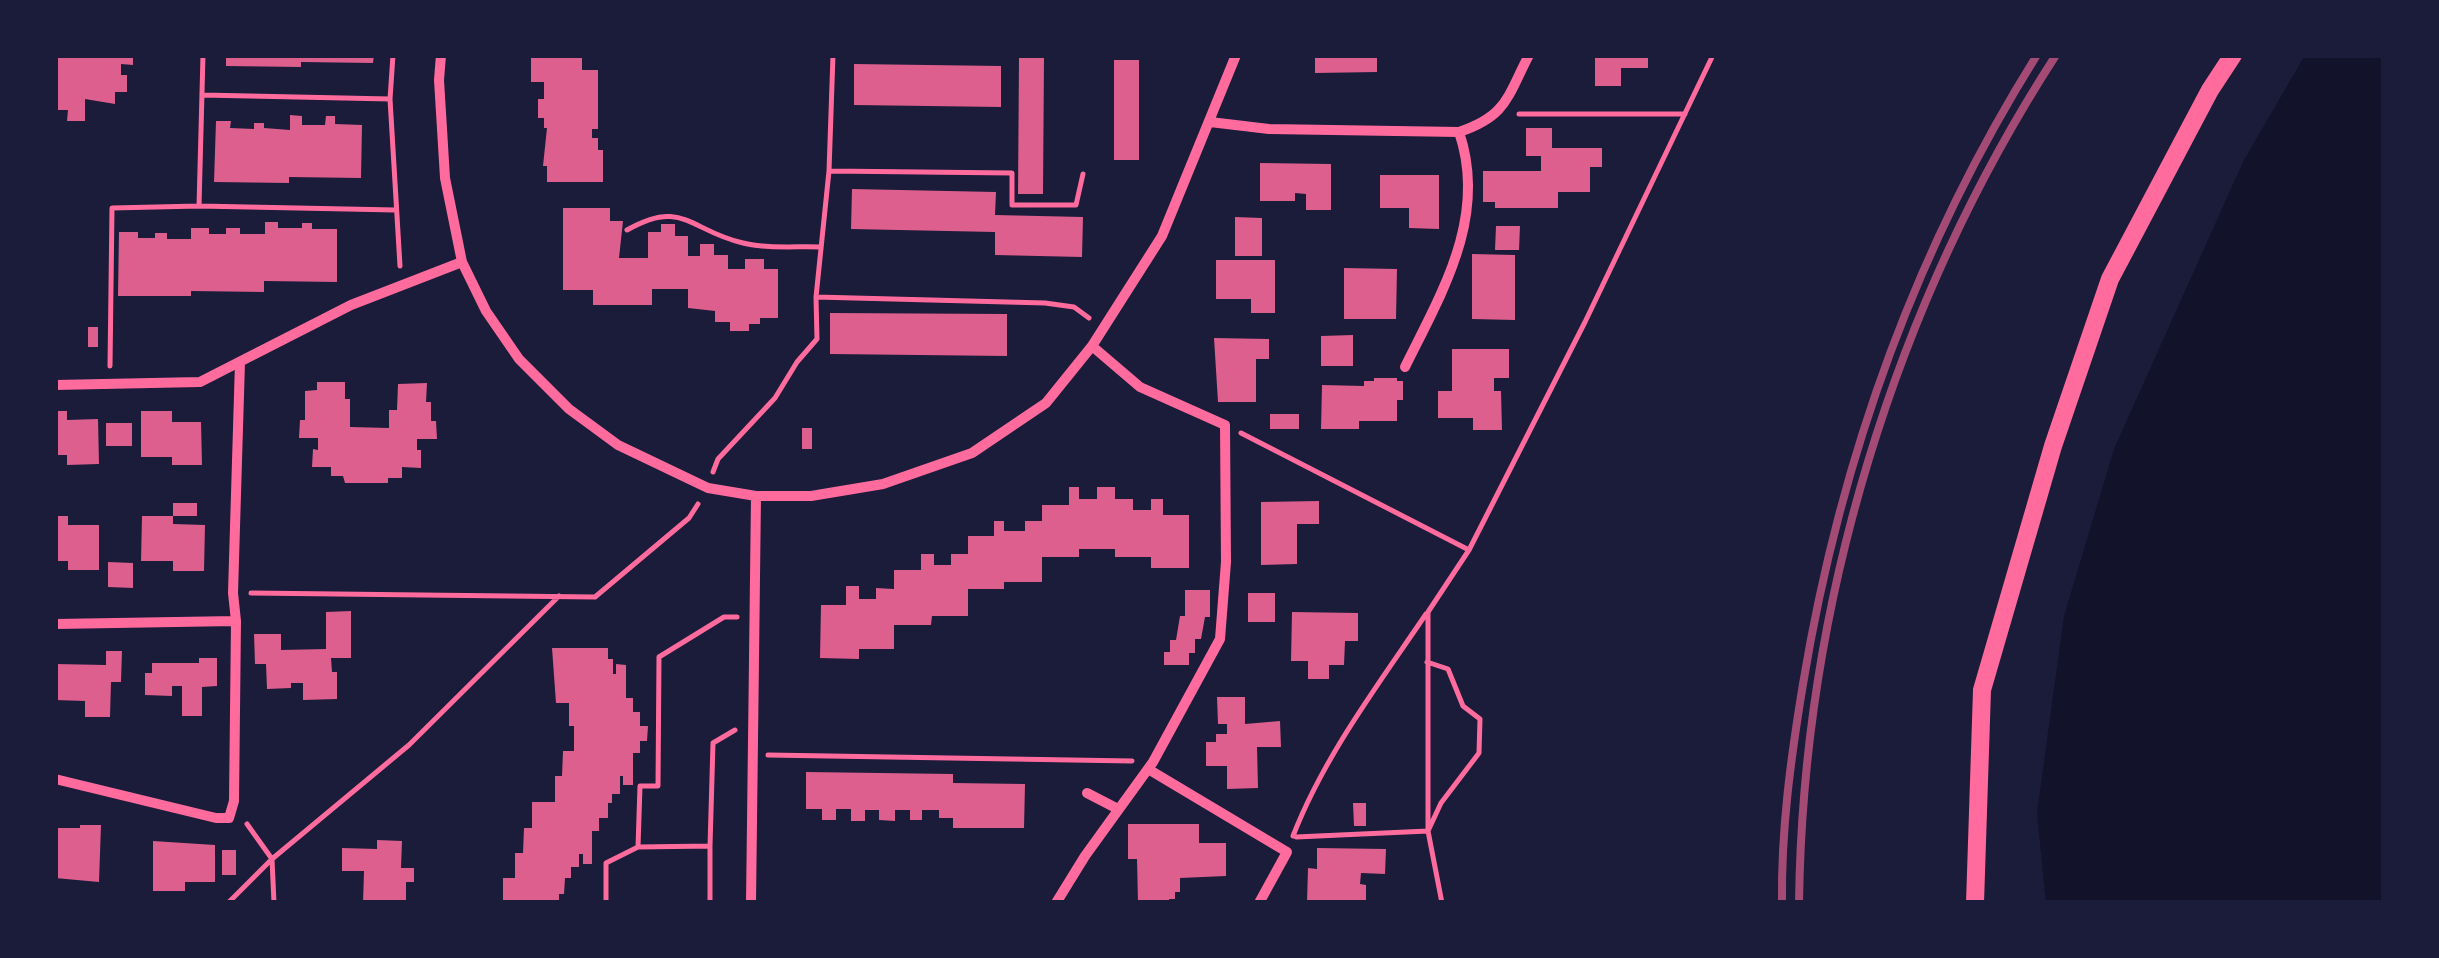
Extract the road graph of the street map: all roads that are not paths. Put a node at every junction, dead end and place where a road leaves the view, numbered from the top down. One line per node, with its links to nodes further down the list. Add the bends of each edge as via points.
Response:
1 (440, 55): 7 (street, via 445,178)
2 (1236, 55): 5 (street)
3 (1529, 55): 6 (street, via 1488,122)
4 (2233, 55): 22 (street, via 2110,279 2048,465 1982,690)
5 (1210, 122): 6 (street); 8 (street, via 1162,236)
6 (1459, 132): 10 (street, via 1467,155 1467,224 1449,278)
7 (462, 262): 9 (street, via 351,304); 12 (street, via 519,359 569,409 618,444 708,488)
8 (1092, 346): 12 (street, via 1046,403 972,454 884,484 811,496); 15 (street, via 1140,387 1225,425 1220,639)
9 (240, 362): 11 (street, via 200,382); 13 (street)
10 (1404, 367)
11 (55, 384)
12 (756, 496): 19 (street)
13 (236, 621): 14 (street); 16 (street, via 228,818)
14 (55, 624)
15 (1150, 765): 18 (street); 21 (street, via 1287,852)
16 (55, 778)
17 (1087, 793): 18 (street)
18 (1118, 810): 20 (street)
19 (752, 903)
20 (1056, 903)
21 (1259, 903)
22 (1974, 903)

